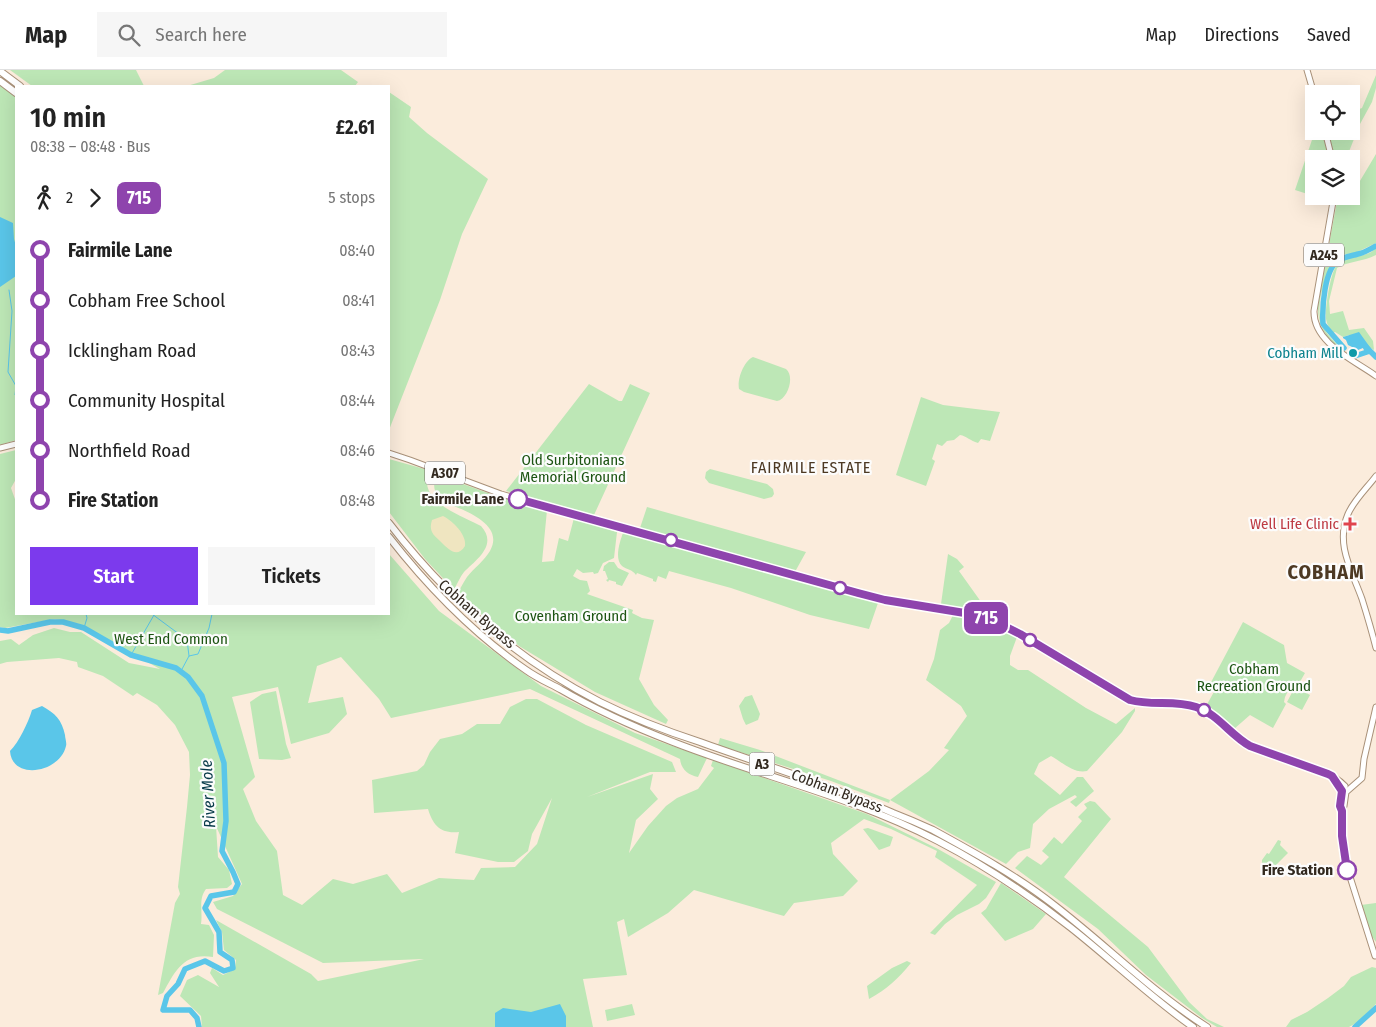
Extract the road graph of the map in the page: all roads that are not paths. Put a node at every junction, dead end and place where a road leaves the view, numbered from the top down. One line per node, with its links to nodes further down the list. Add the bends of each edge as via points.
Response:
1 (1308, 70): 5 (main road)
2 (0, 71): 4 (highway)
3 (0, 81): 6 (highway)
4 (19, 85)
5 (1312, 85)
6 (15, 92)
7 (1332, 205): 8 (main road, A245, via 1314,314 1316,325 1336,348)
8 (1376, 376)
9 (15, 444): 10 (main road)
10 (0, 448)
11 (390, 454): 17 (main road, A307, via 501,494 776,571 885,600 992,620 1127,699 1197,707 1250,746 1332,776)
12 (1376, 476): 15 (main road, via 1352,506 1347,517 1344,544)
13 (390, 524): 22 (highway, Cobham Bypass / A3, via 436,579 475,617 547,671 602,703 653,725 852,795 930,829 983,858 1052,903 1151,986)
14 (390, 538): 21 (highway, Cobham Bypass / A3, via 435,591 480,634 527,671 598,710 674,742 886,817 937,840 1031,897)
15 (1376, 648)
16 (1376, 707): 17 (main road, via 1362,778)
17 (1345, 789): 18 (main road, via 1342,836 1347,869)
18 (1370, 939): 19 (main road); 20 (main road)
19 (1376, 947)
20 (1376, 958)
21 (1193, 1027)
22 (1207, 1027)

